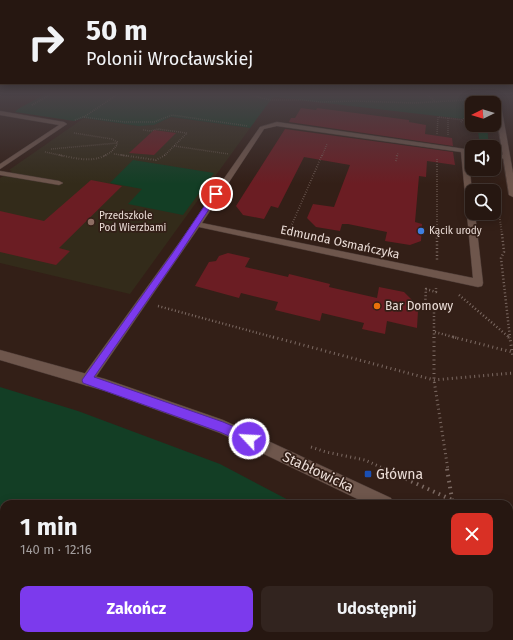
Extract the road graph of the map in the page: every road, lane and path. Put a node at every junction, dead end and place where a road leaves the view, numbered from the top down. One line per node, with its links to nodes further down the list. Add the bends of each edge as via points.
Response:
1 (64, 124): 19 (street)
2 (231, 124): 6 (path)
3 (438, 124): 13 (path)
4 (448, 124): 9 (path)
5 (501, 124): 18 (street)
6 (262, 128): 13 (street, via 277,124); 25 (street)
7 (143, 130): 12 (path, via 158,128 187,133)
8 (72, 132): 11 (path, via 112,139)
9 (448, 137)
10 (326, 141): 26 (path)
11 (117, 144): 11 (path, via 107,155 94,159 40,151)
12 (174, 146): 15 (path, via 156,160); 16 (path)
13 (437, 147): 14 (street); 27 (path)
14 (465, 151)
15 (114, 154)
16 (231, 154)
17 (501, 156): 18 (street)
18 (506, 157): 23 (street)
19 (0, 167)
20 (0, 173): 22 (street)
21 (470, 176): 26 (street, Edmunda Osmańczyka, via 478,284)
22 (59, 183)
23 (513, 195)
24 (500, 220): 32 (path, via 504,252 501,258)
25 (196, 224): 26 (street, Edmunda Osmańczyka); 30 (street)
26 (285, 243)
27 (437, 264)
28 (437, 282): 31 (path, via 436,292 426,289 425,307 434,309)
29 (458, 294): 32 (path)
30 (142, 302): 37 (street); 38 (path)
31 (435, 332): 33 (path); 38 (path)
32 (510, 338): 33 (path)
33 (512, 352): 35 (path)
34 (0, 355): 37 (street, Stabłowicka)
35 (513, 358)
36 (513, 373): 38 (path)
37 (87, 380): 39 (street, Stabłowicka, via 223,427)
38 (434, 380): 40 (path)
39 (377, 500)
40 (452, 500)

